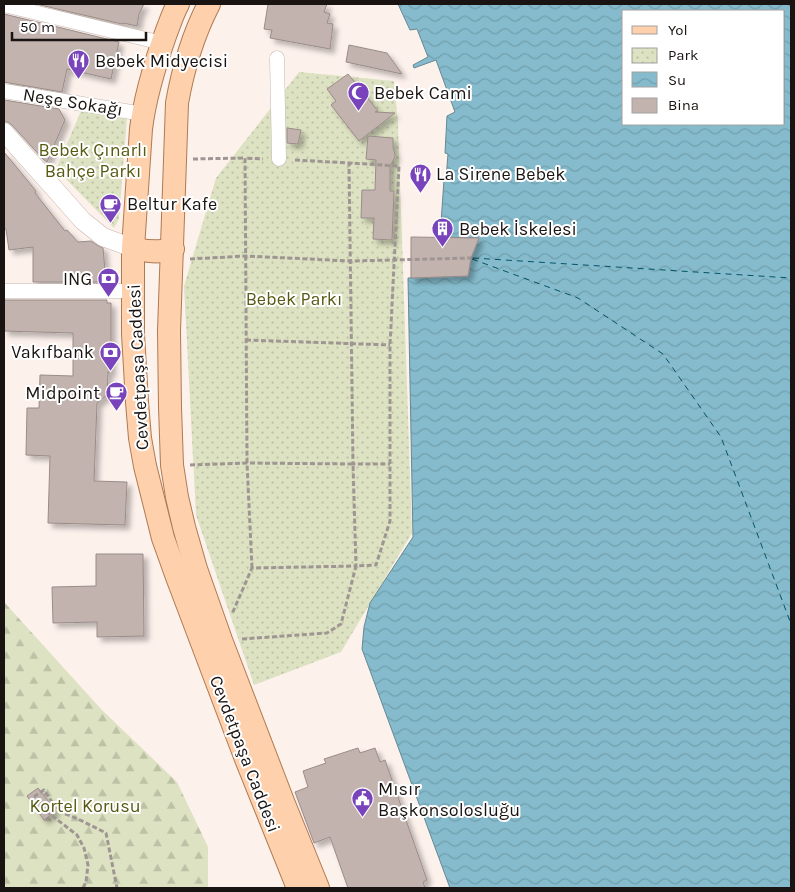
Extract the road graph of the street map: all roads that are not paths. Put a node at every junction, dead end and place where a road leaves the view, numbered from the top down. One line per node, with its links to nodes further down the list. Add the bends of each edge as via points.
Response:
1 (178, 4): 4 (main road, Cevdetpaşa Caddesi)
2 (209, 4): 5 (main road, Cevdetpaşa Caddesi)
3 (4, 5): 4 (street)
4 (162, 43): 5 (main road); 8 (main road, Cevdetpaşa Caddesi)
5 (189, 54): 9 (main road, Cevdetpaşa Caddesi, via 182,77)
6 (277, 58): 11 (street)
7 (4, 91): 8 (street, Neşe Sokağı)
8 (142, 121): 9 (main road, via 167,123); 12 (main road, Cevdetpaşa Caddesi)
9 (176, 131): 13 (main road, Cevdetpaşa Caddesi)
10 (4, 132): 12 (street, via 83,221 103,237)
11 (279, 159)
12 (133, 248): 13 (main road); 15 (main road, Cevdetpaşa Caddesi)
13 (172, 255): 16 (main road, Cevdetpaşa Caddesi)
14 (4, 290): 15 (street)
15 (133, 291): 17 (main road, Cevdetpaşa Caddesi)
16 (169, 331): 17 (main road, via 149,338); 19 (main road, Cevdetpaşa Caddesi, via 172,465 184,528 221,640)
17 (133, 334): 18 (main road, Cevdetpaşa Caddesi, via 140,438 163,538)
18 (298, 888)
19 (318, 888)

